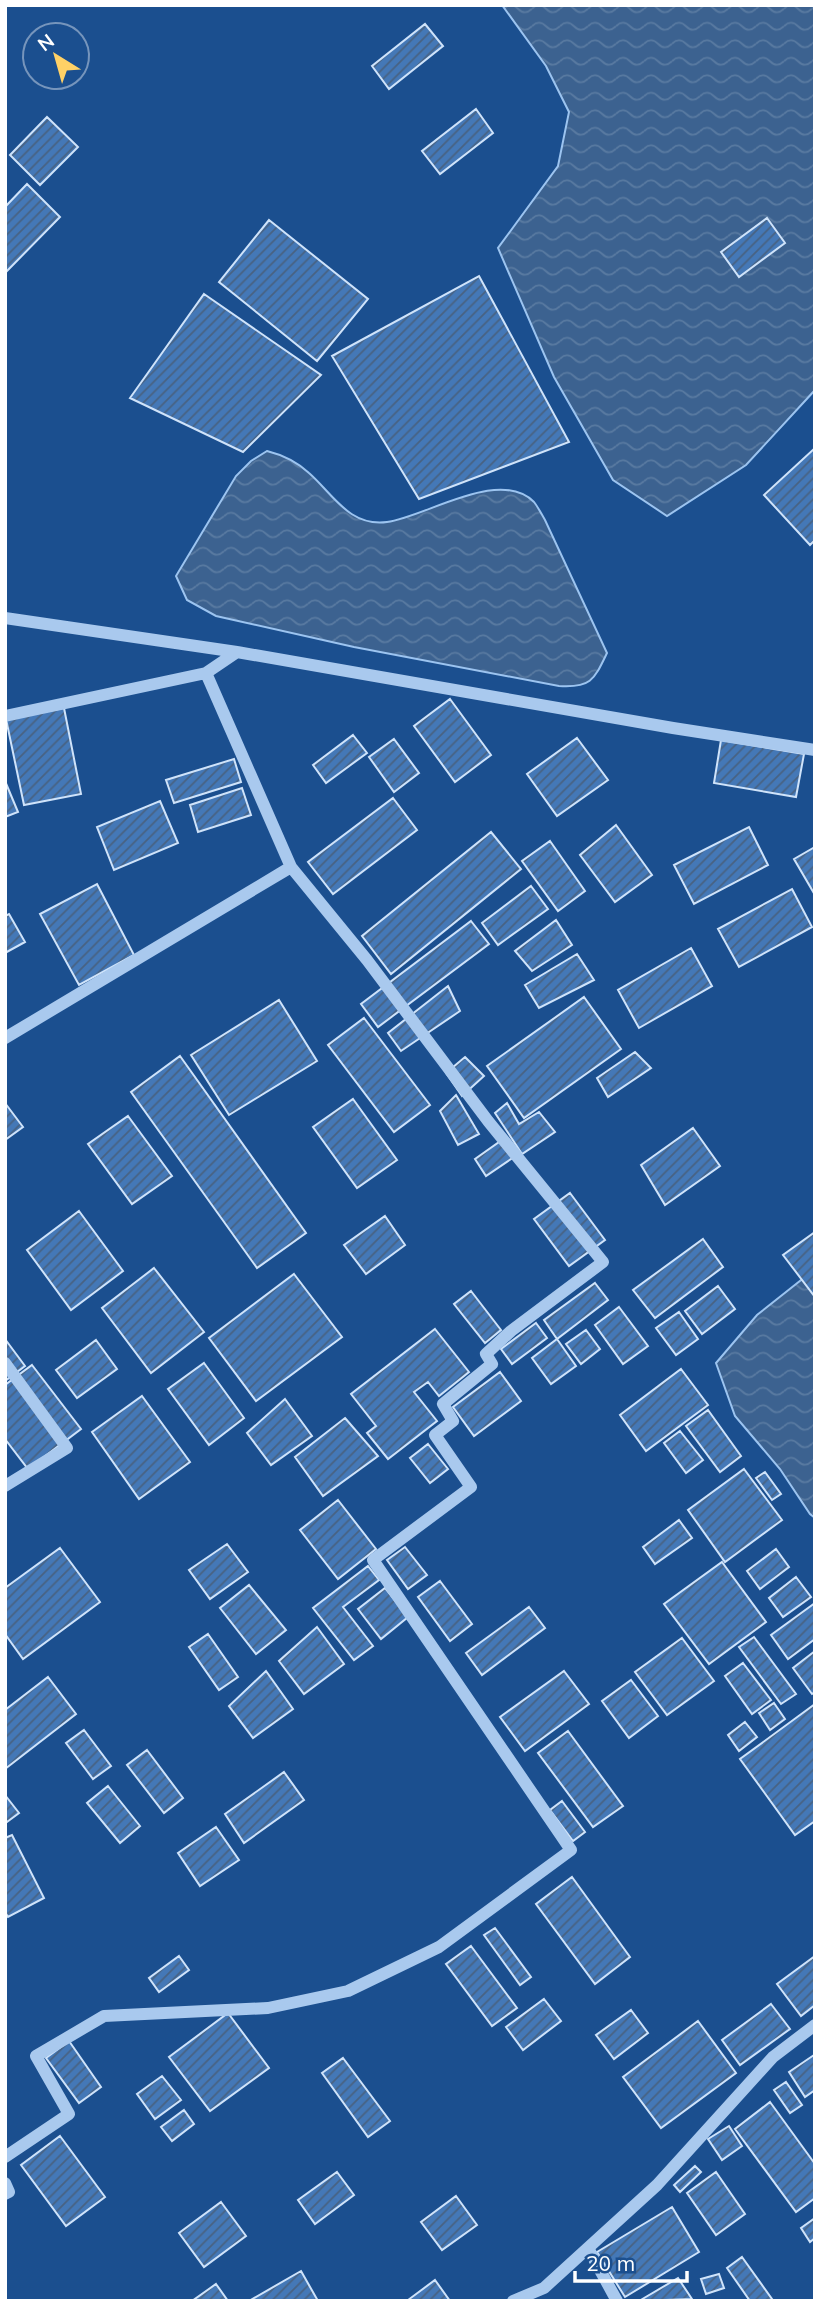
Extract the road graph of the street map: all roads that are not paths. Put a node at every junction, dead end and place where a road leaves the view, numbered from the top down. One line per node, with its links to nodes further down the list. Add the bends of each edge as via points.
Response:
1 (5, 618): 2 (street)
2 (237, 652): 3 (street); 5 (street)
3 (205, 673): 4 (street); 6 (street)
4 (5, 716)
5 (815, 750)
6 (291, 867): 7 (street); 11 (street, via 603,1262 511,1331 486,1354 492,1364 443,1404 453,1421 435,1435 471,1487 373,1560 571,1850 439,1947 348,1991 268,2008 104,2016 36,2056 69,2114)
7 (5, 1038)
8 (5, 1363): 9 (street, via 67,1448)
9 (5, 1486)
10 (815, 2025): 14 (street, via 774,2057 657,2185)
11 (5, 2157)
12 (5, 2183): 13 (street, via 9,2192)
13 (5, 2194)
14 (588, 2248): 15 (street, via 544,2288); 16 (street)
15 (513, 2301)
16 (617, 2301)

